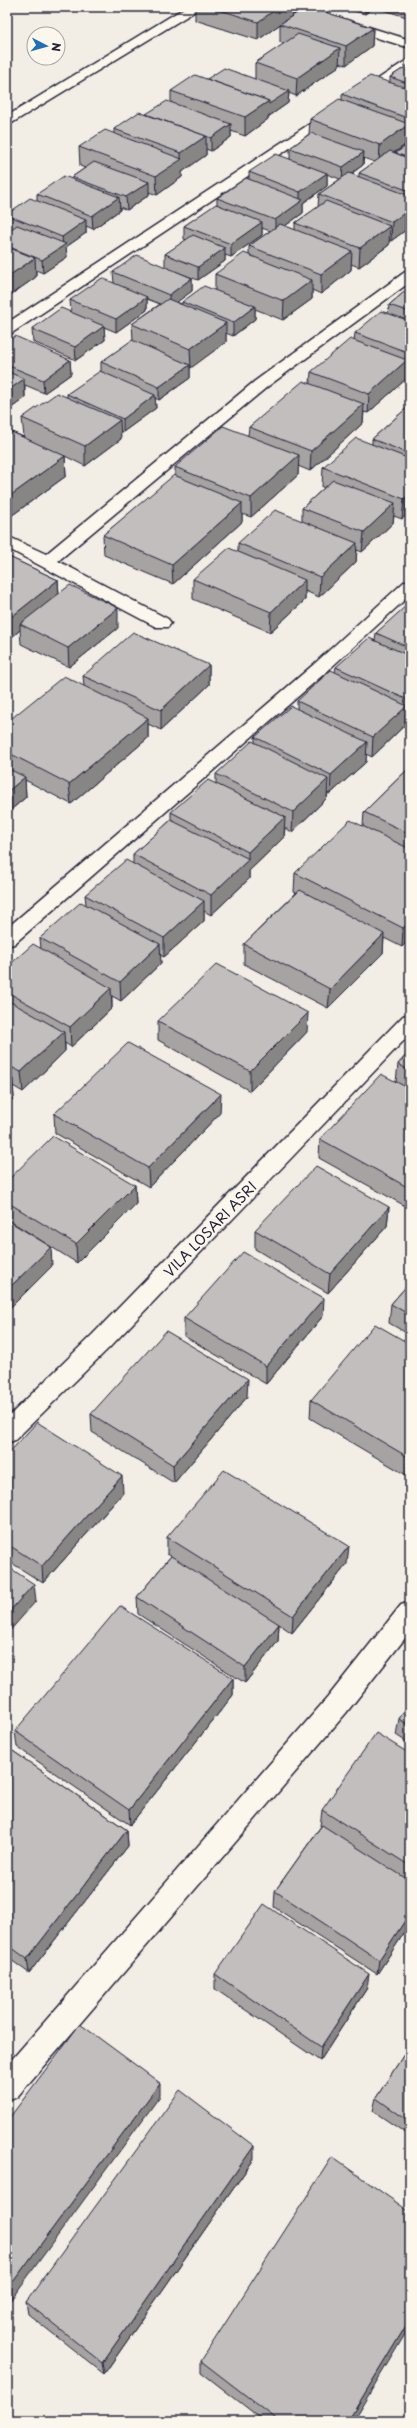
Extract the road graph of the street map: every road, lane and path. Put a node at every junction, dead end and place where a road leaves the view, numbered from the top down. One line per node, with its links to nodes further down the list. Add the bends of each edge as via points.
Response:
1 (195, 7): 5 (street)
2 (290, 7): 3 (street)
3 (410, 44)
4 (410, 62): 7 (street)
5 (7, 122)
6 (410, 275): 9 (street, via 262,384)
7 (7, 330)
8 (7, 541): 9 (street)
9 (47, 562): 11 (street)
10 (410, 586): 12 (street, via 319,669)
11 (162, 623)
12 (7, 939)
13 (410, 1021): 14 (street, VILA LOSARI ASRI, via 107,1335)
14 (7, 1433)
15 (410, 1613): 16 (street, via 337,1705)
16 (7, 2087)

